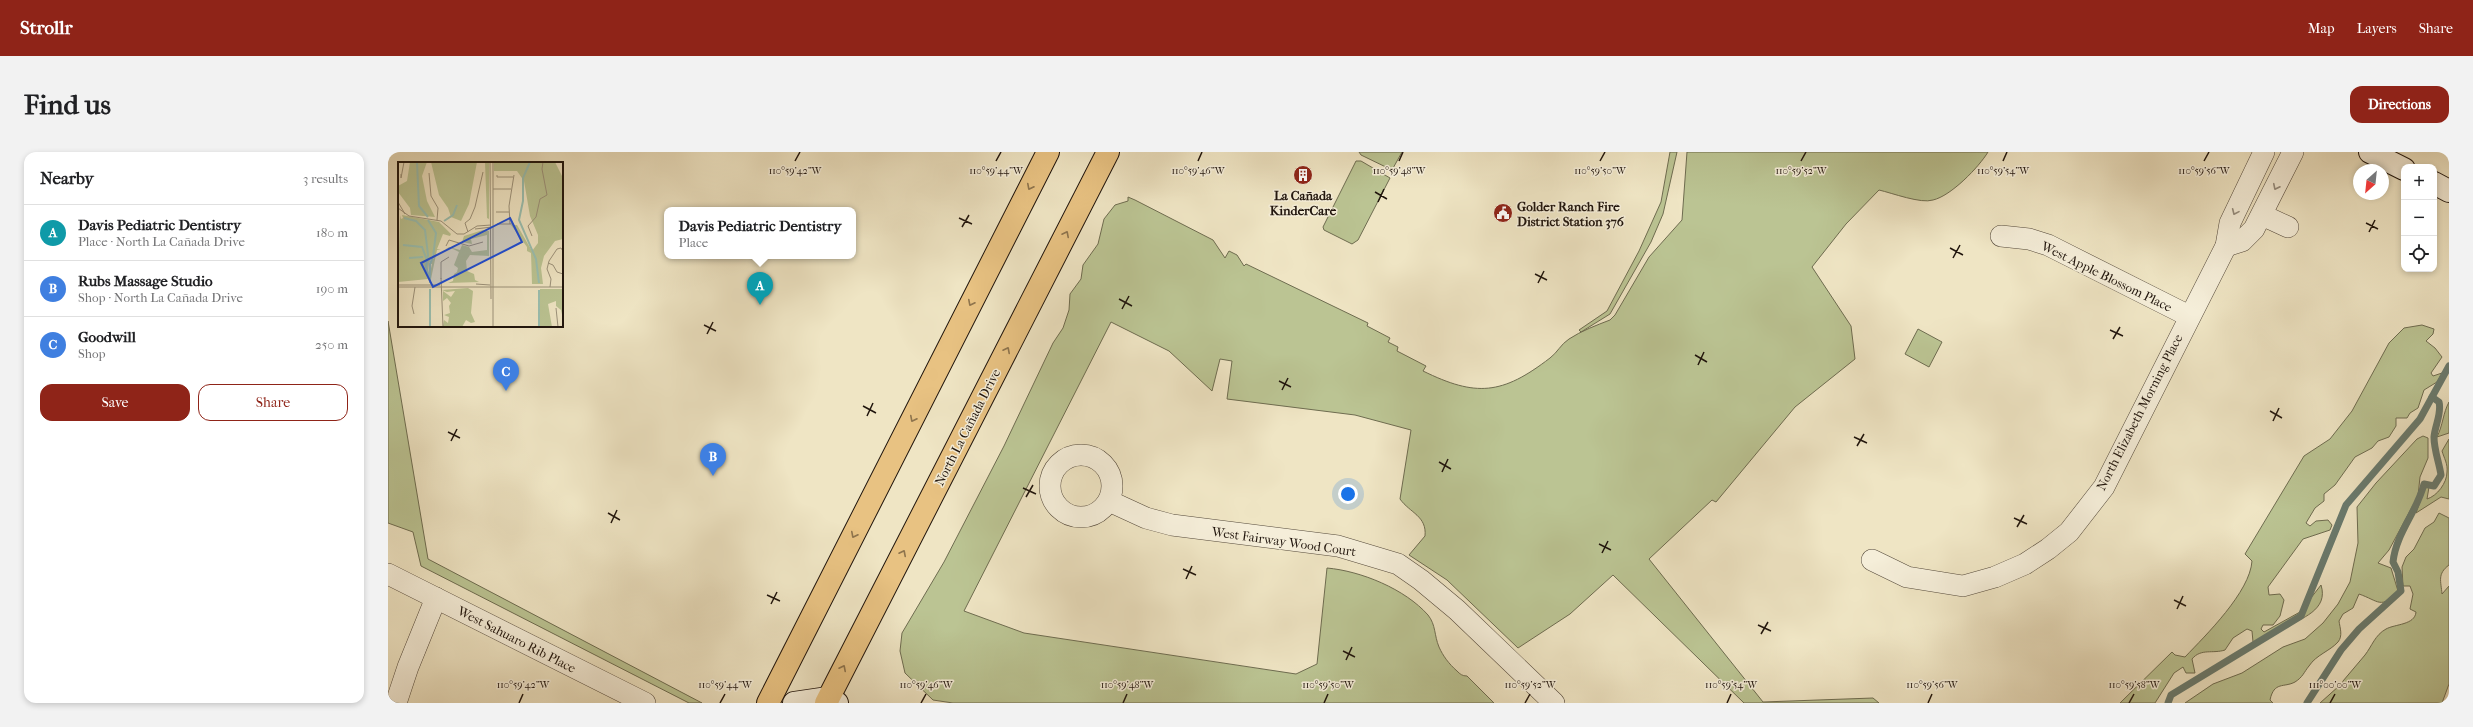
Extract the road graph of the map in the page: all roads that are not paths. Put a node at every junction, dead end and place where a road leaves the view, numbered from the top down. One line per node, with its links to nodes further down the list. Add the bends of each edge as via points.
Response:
1 (1048, 152): 21 (main road, one-way to 21)
2 (1108, 152): 18 (main road, North La Cañada Drive, one-way to 2)
3 (2264, 152): 12 (street, North Elizabeth Morning Place, one-way to 12, via 2230,223)
4 (2293, 152): 9 (street, one-way to 9)
5 (2370, 152): 6 (main road)
6 (2401, 168)
7 (2437, 185): 8 (main road)
8 (2449, 191)
9 (2262, 215): 10 (street); 12 (street, via 2242,241)
10 (2288, 228)
11 (2001, 236): 13 (street, West Apple Blossom Place, via 2029,239 2048,246)
12 (2226, 246): 13 (street, North Elizabeth Morning Place)
13 (2189, 316): 15 (street, North Elizabeth Morning Place, via 2104,487 2069,532 2048,549 2025,564 1995,577 1963,586 1907,578)
14 (1109, 500): 23 (street, West Fairway Wood Court, via 1146,518 1172,525 1338,546 1398,564 1457,610)
15 (1872, 560)
16 (388, 574): 17 (street, West Sahuaro Rib Place)
17 (436, 598): 19 (street); 20 (street, West Sahuaro Rib Place)
18 (830, 701): 22 (main road)
19 (396, 703)
20 (645, 703)
21 (768, 703)
22 (794, 703)
23 (1554, 703)

